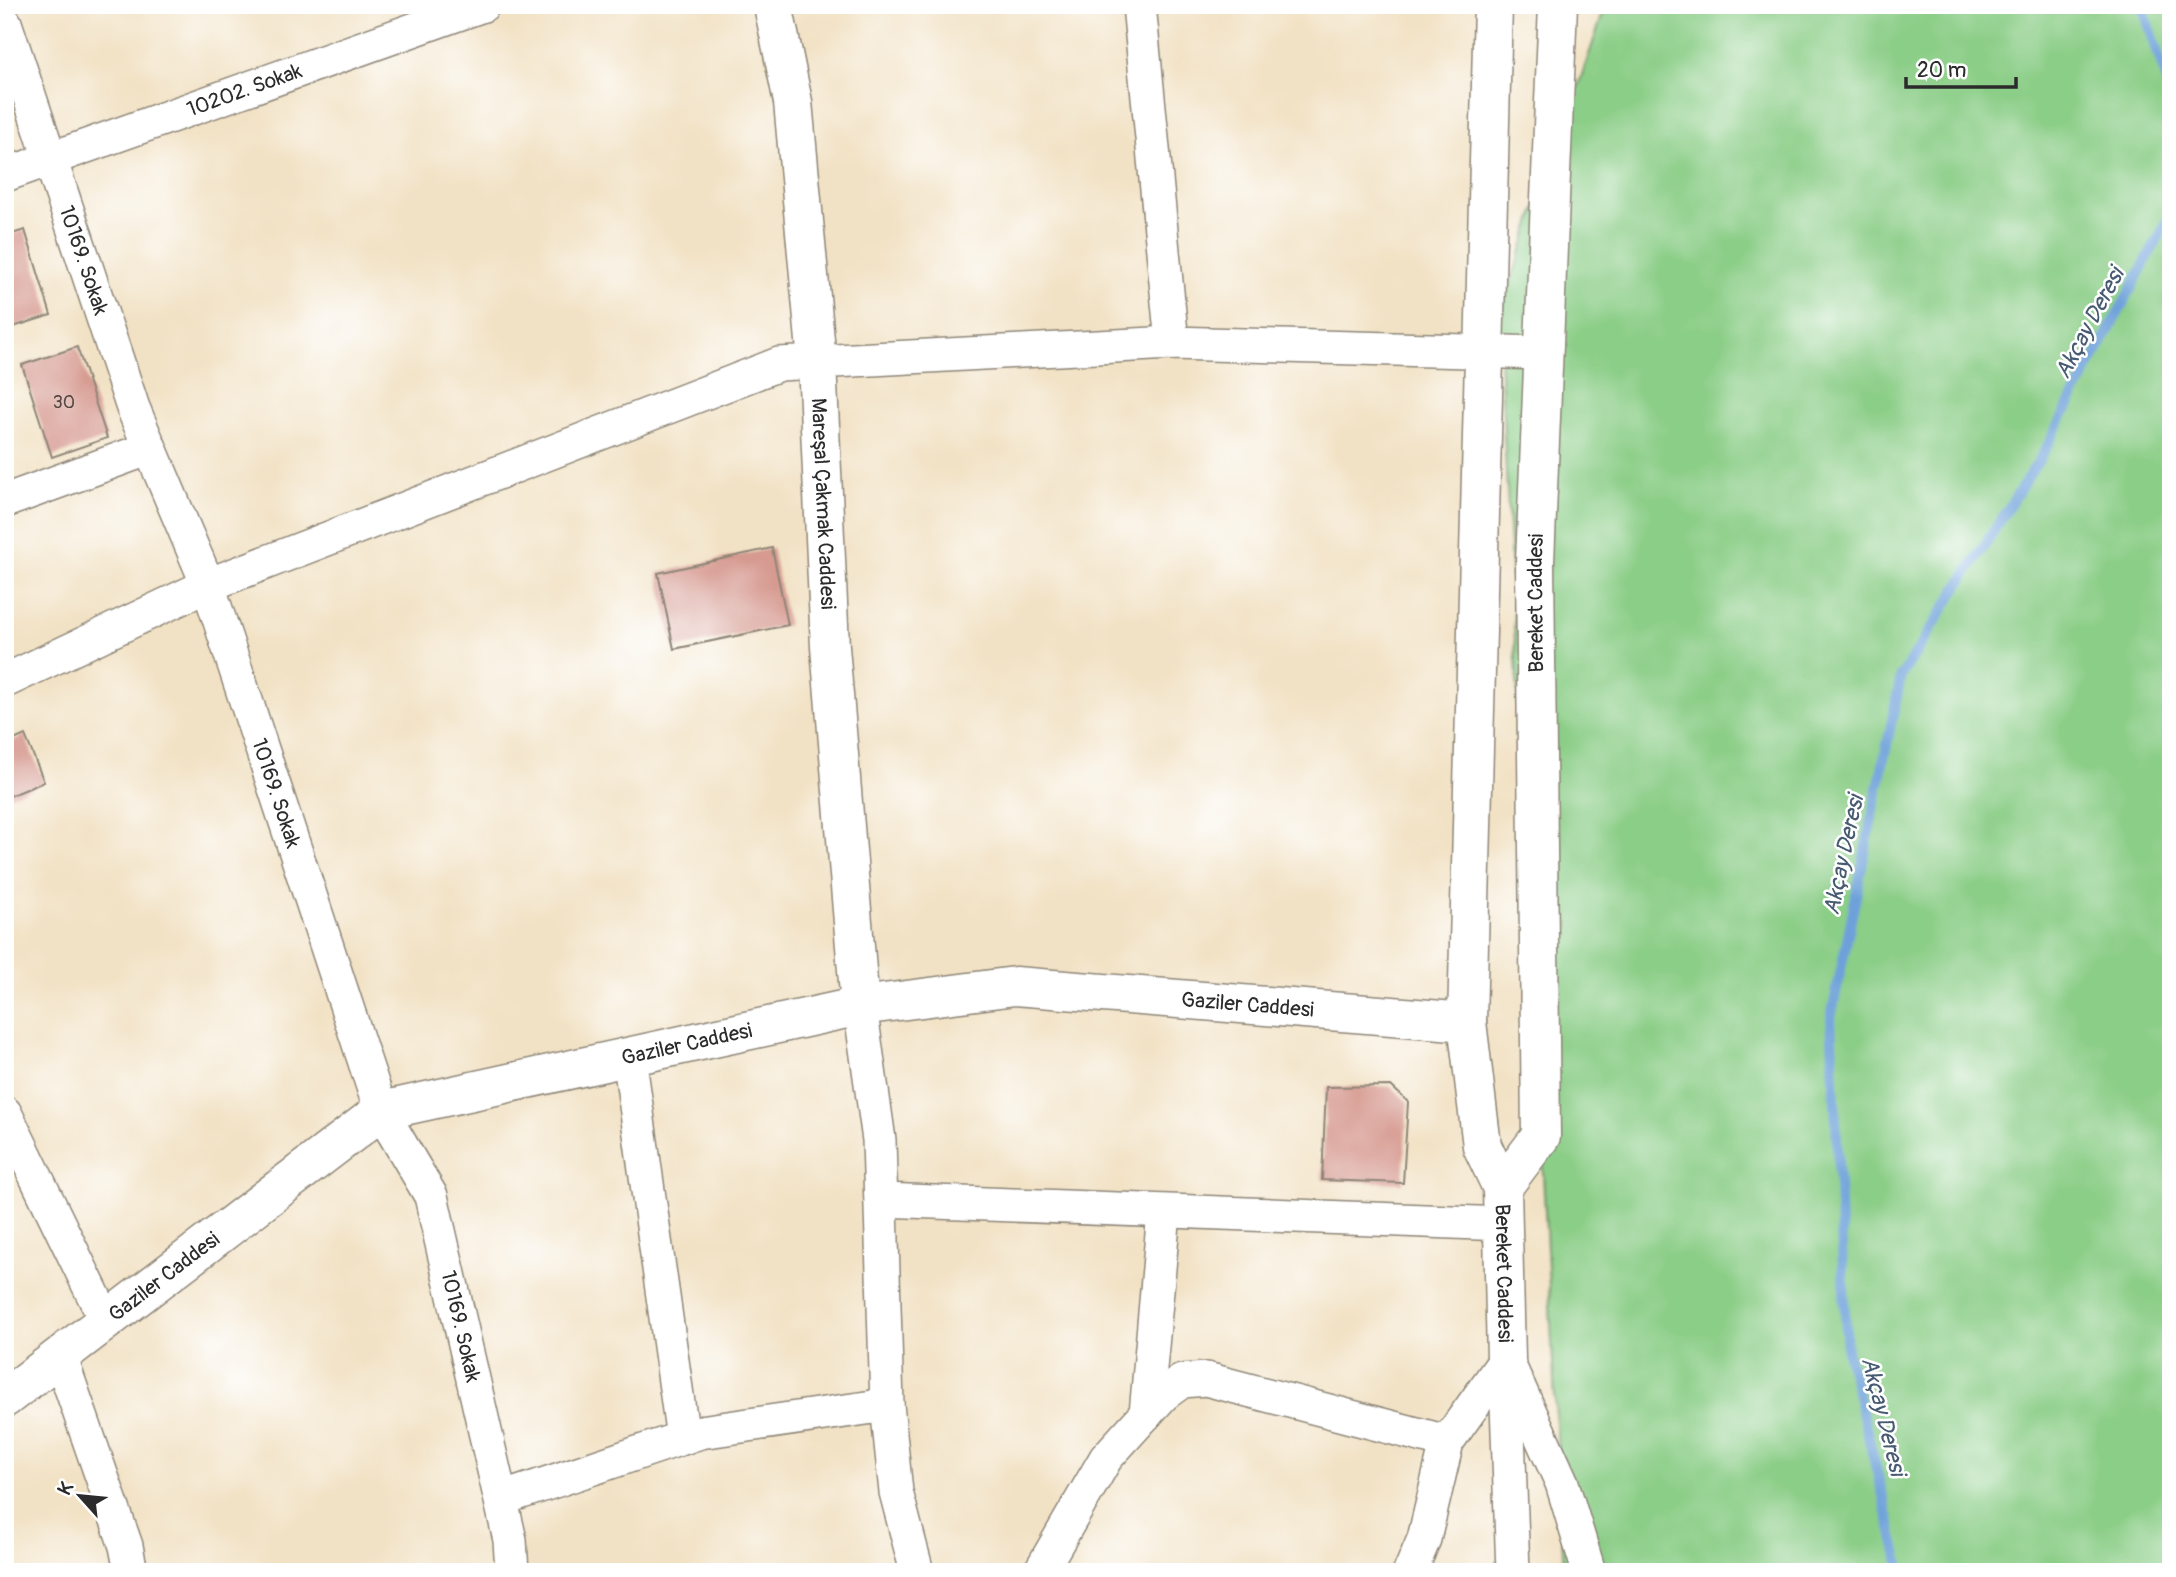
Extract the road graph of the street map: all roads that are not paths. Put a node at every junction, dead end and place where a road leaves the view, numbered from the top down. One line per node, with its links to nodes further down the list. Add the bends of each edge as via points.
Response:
1 (483, 5): 7 (street, 10202. Sokak)
2 (773, 5): 12 (street, Mareşal Çakmak Caddesi, via 793,102)
3 (1139, 5): 9 (street)
4 (1493, 5): 10 (street, Bereket Caddesi)
5 (1558, 5): 11 (street, Bereket Caddesi)
6 (5, 23): 7 (street, 10169. Sokak)
7 (50, 159): 8 (street, 10202. Sokak); 13 (street, 10169. Sokak)
8 (5, 175)
9 (1172, 343): 10 (street); 12 (street)
10 (1483, 350): 11 (street); 18 (street, Bereket Caddesi)
11 (1543, 353): 23 (street, Bereket Caddesi, via 1535,562 1541,1136)
12 (817, 362): 15 (street, via 779,364); 17 (street, Mareşal Çakmak Caddesi, via 830,647)
13 (150, 448): 14 (street); 15 (street, 10169. Sokak)
14 (5, 501)
15 (208, 584): 16 (street); 20 (street, 10169. Sokak)
16 (5, 681)
17 (860, 1006): 18 (street, Gaziler Caddesi, via 1015,986); 19 (street, Gaziler Caddesi); 22 (street, via 879,1140)
18 (1467, 1022): 23 (street, Bereket Caddesi, via 1482,1146)
19 (629, 1056): 20 (street, Gaziler Caddesi); 31 (street)
20 (380, 1111): 25 (street, Gaziler Caddesi); 33 (street, 10169. Sokak, via 431,1196)
21 (5, 1113): 25 (street)
22 (882, 1200): 24 (street); 29 (street)
23 (1503, 1206): 24 (street); 27 (street, Bereket Caddesi)
24 (1164, 1212): 30 (street)
25 (106, 1321): 26 (street, Gaziler Caddesi)
26 (60, 1356): 28 (street, Gaziler Caddesi); 34 (street, via 127,1546)
27 (1506, 1359): 32 (street); 39 (street); 40 (street, via 1562,1483)
28 (5, 1398)
29 (887, 1405): 31 (street); 36 (street, via 896,1492)
30 (1146, 1414): 32 (street, via 1182,1381 1206,1379); 37 (street, via 1106,1458)
31 (683, 1438): 33 (street)
32 (1447, 1442): 38 (street, via 1424,1539)
33 (501, 1499): 35 (street, 10169. Sokak)
34 (131, 1572)
35 (512, 1572)
36 (917, 1572)
37 (1040, 1572)
38 (1410, 1572)
39 (1513, 1572)
40 (1589, 1572)

